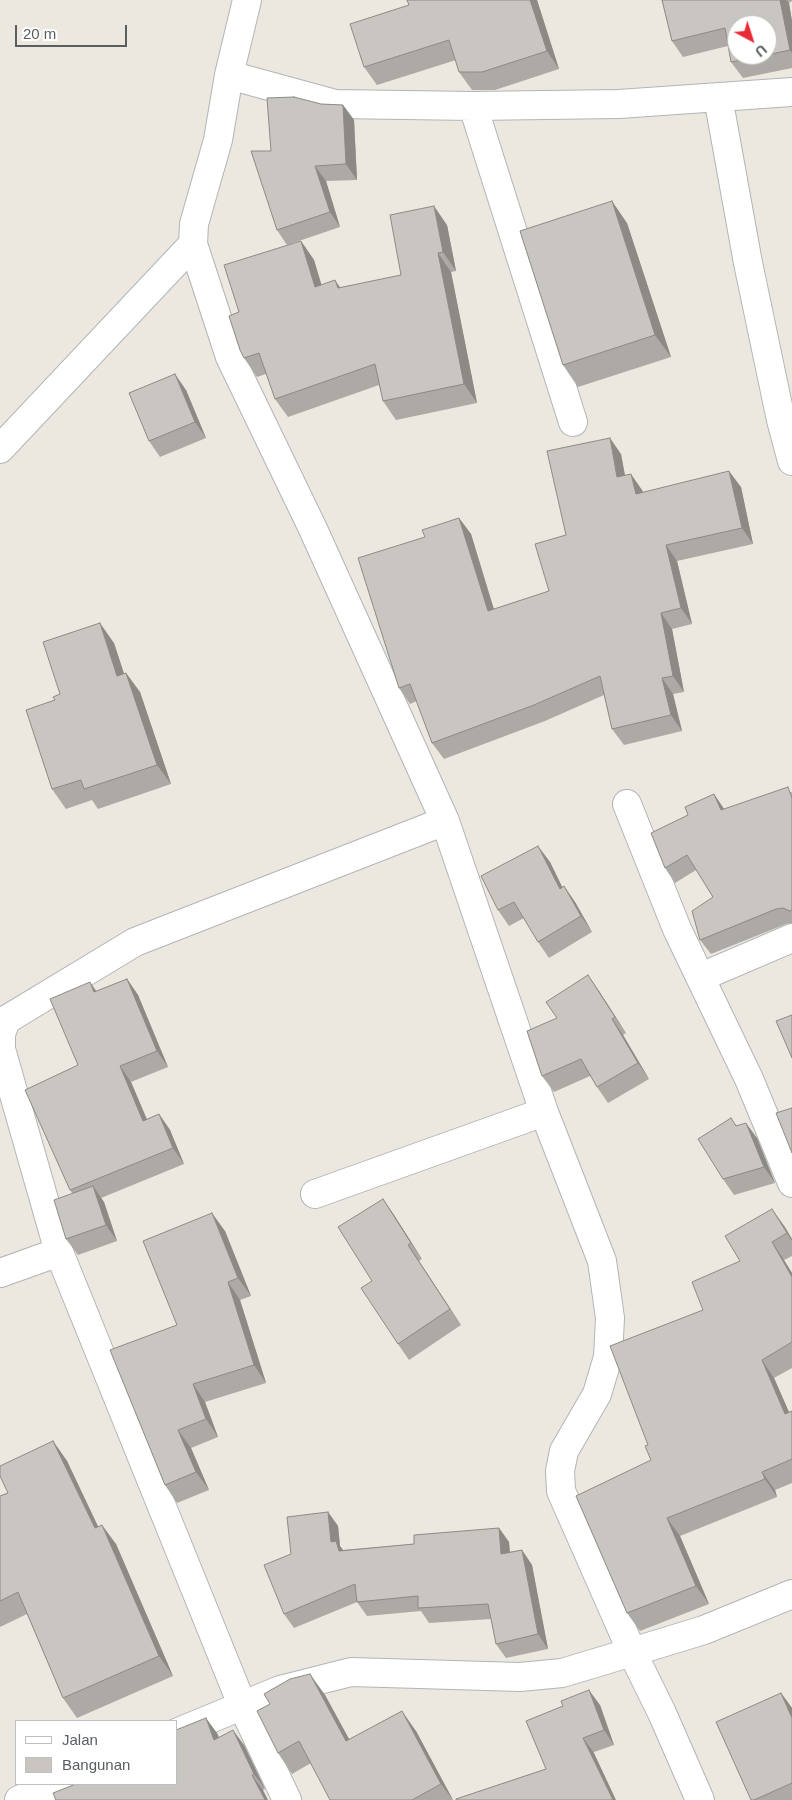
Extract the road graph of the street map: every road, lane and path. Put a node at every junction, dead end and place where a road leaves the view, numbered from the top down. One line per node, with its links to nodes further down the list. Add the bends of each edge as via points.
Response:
1 (247, 0): 2 (street)
2 (229, 76): 5 (street, via 335,104); 6 (street, via 218,140 194,224)
3 (792, 92): 4 (street)
4 (718, 97): 5 (street, via 619,104); 9 (street, via 748,263)
5 (473, 106): 7 (street)
6 (193, 244): 8 (street); 11 (street, via 230,357 313,529)
7 (573, 422)
8 (0, 449)
9 (792, 461)
10 (627, 804): 13 (street, via 677,930)
11 (444, 821): 14 (street); 17 (street, via 135,942 6,1020 0,1049)
12 (792, 938): 13 (street)
13 (701, 977): 15 (street, via 750,1079)
14 (544, 1112): 16 (street); 20 (street, via 602,1261 610,1318 608,1357 597,1394 564,1451 561,1491)
15 (792, 1183)
16 (315, 1194)
17 (59, 1252): 18 (street); 21 (street)
18 (0, 1272)
19 (792, 1594): 20 (street, via 704,1630)
20 (632, 1652): 21 (street, via 562,1673 520,1677 351,1672 280,1690); 26 (street)
21 (243, 1706): 22 (street); 25 (street)
22 (178, 1732)
23 (55, 1785): 24 (street)
24 (19, 1800)
25 (287, 1800)
26 (700, 1800)

